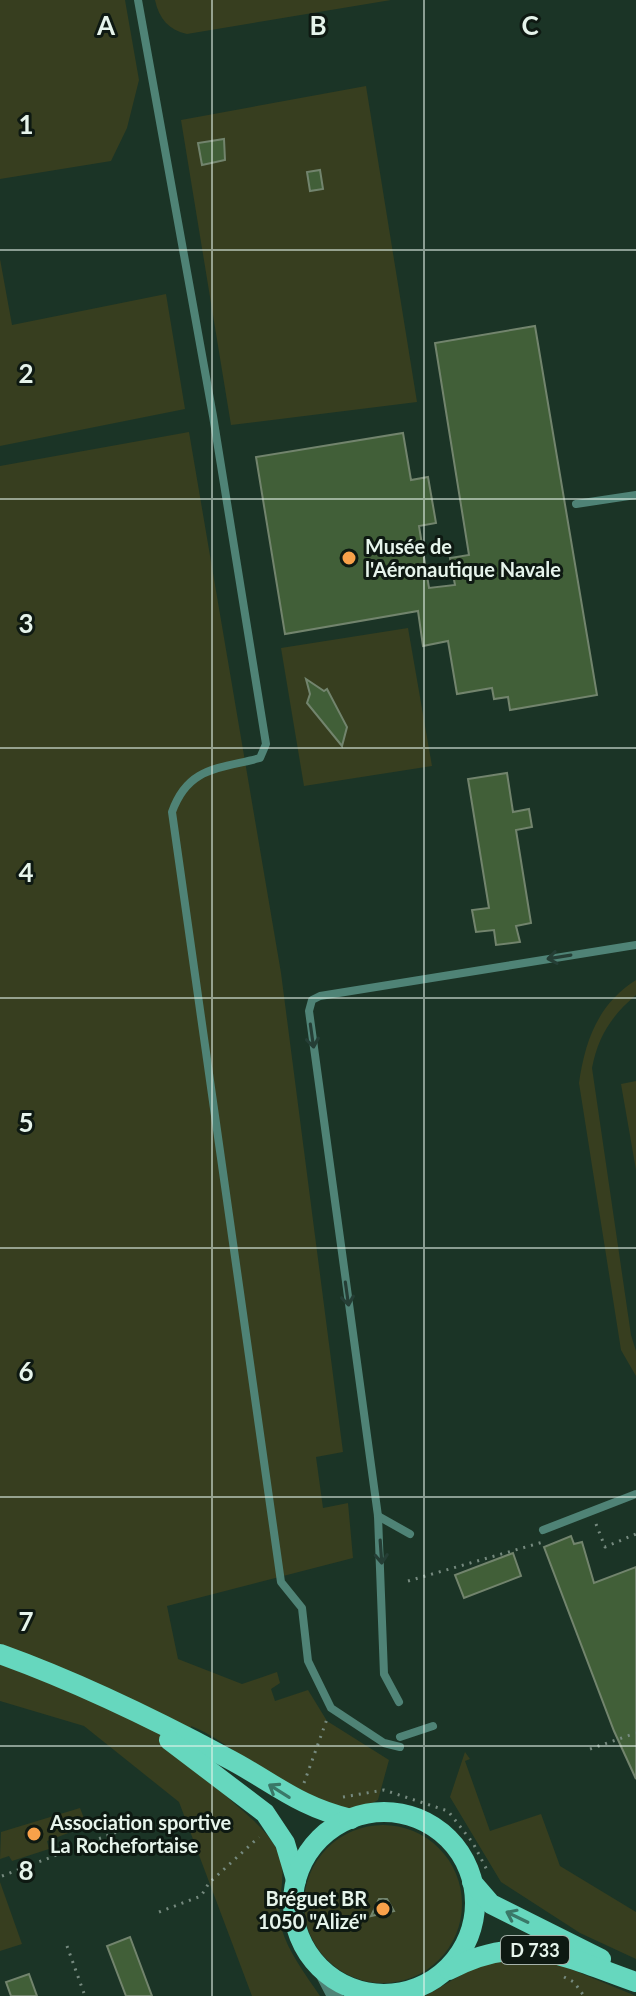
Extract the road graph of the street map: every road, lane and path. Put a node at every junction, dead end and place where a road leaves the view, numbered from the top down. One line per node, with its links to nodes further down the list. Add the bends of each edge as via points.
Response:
1 (138, 0): 16 (lane, via 266,744 260,758 194,776 180,790 172,812 281,1582 302,1608 308,1661 331,1708 384,1743 400,1742)
2 (636, 495): 3 (lane)
3 (576, 504)
4 (636, 945): 6 (lane, one-way to 6, via 312,1000 309,1011)
5 (636, 1494): 8 (lane)
6 (378, 1516): 9 (lane); 15 (lane, one-way to 15, via 384,1674)
7 (585, 1528): 10 (path, via 598,1523 605,1547)
8 (543, 1530)
9 (410, 1534)
10 (636, 1534)
11 (548, 1541): 12 (path)
12 (408, 1581)
13 (0, 1654): 14 (main road)
14 (87, 1690): 22 (main road, one-way to 14, via 296,1802 230,1759); 26 (main road, via 177,1745 265,1813 285,1843)
15 (399, 1702)
16 (433, 1726)
17 (636, 1733): 18 (path)
18 (590, 1749)
19 (292, 1780): 20 (path)
20 (311, 1791)
21 (334, 1798): 25 (path, via 384,1790 448,1811 473,1843)
22 (351, 1819): 25 (main road, via 387,1812 429,1824); 26 (main road, via 321,1838)
23 (140, 1823): 24 (path)
24 (2, 1876)
25 (481, 1879): 30 (main road, via 466,1941); 31 (main road, D 733, one-way to 25, via 491,1904)
26 (296, 1880): 28 (main road, via 297,1927)
27 (67, 1946): 33 (path)
28 (320, 1967): 32 (main road, via 353,1989); 34 (street)
29 (554, 1973): 35 (path, via 574,1982)
30 (435, 1978): 31 (main road, D 733, via 472,1958 515,1948); 32 (main road)
31 (636, 1980)
32 (400, 1994)
33 (85, 1996)
34 (335, 1996)
35 (584, 1996)

